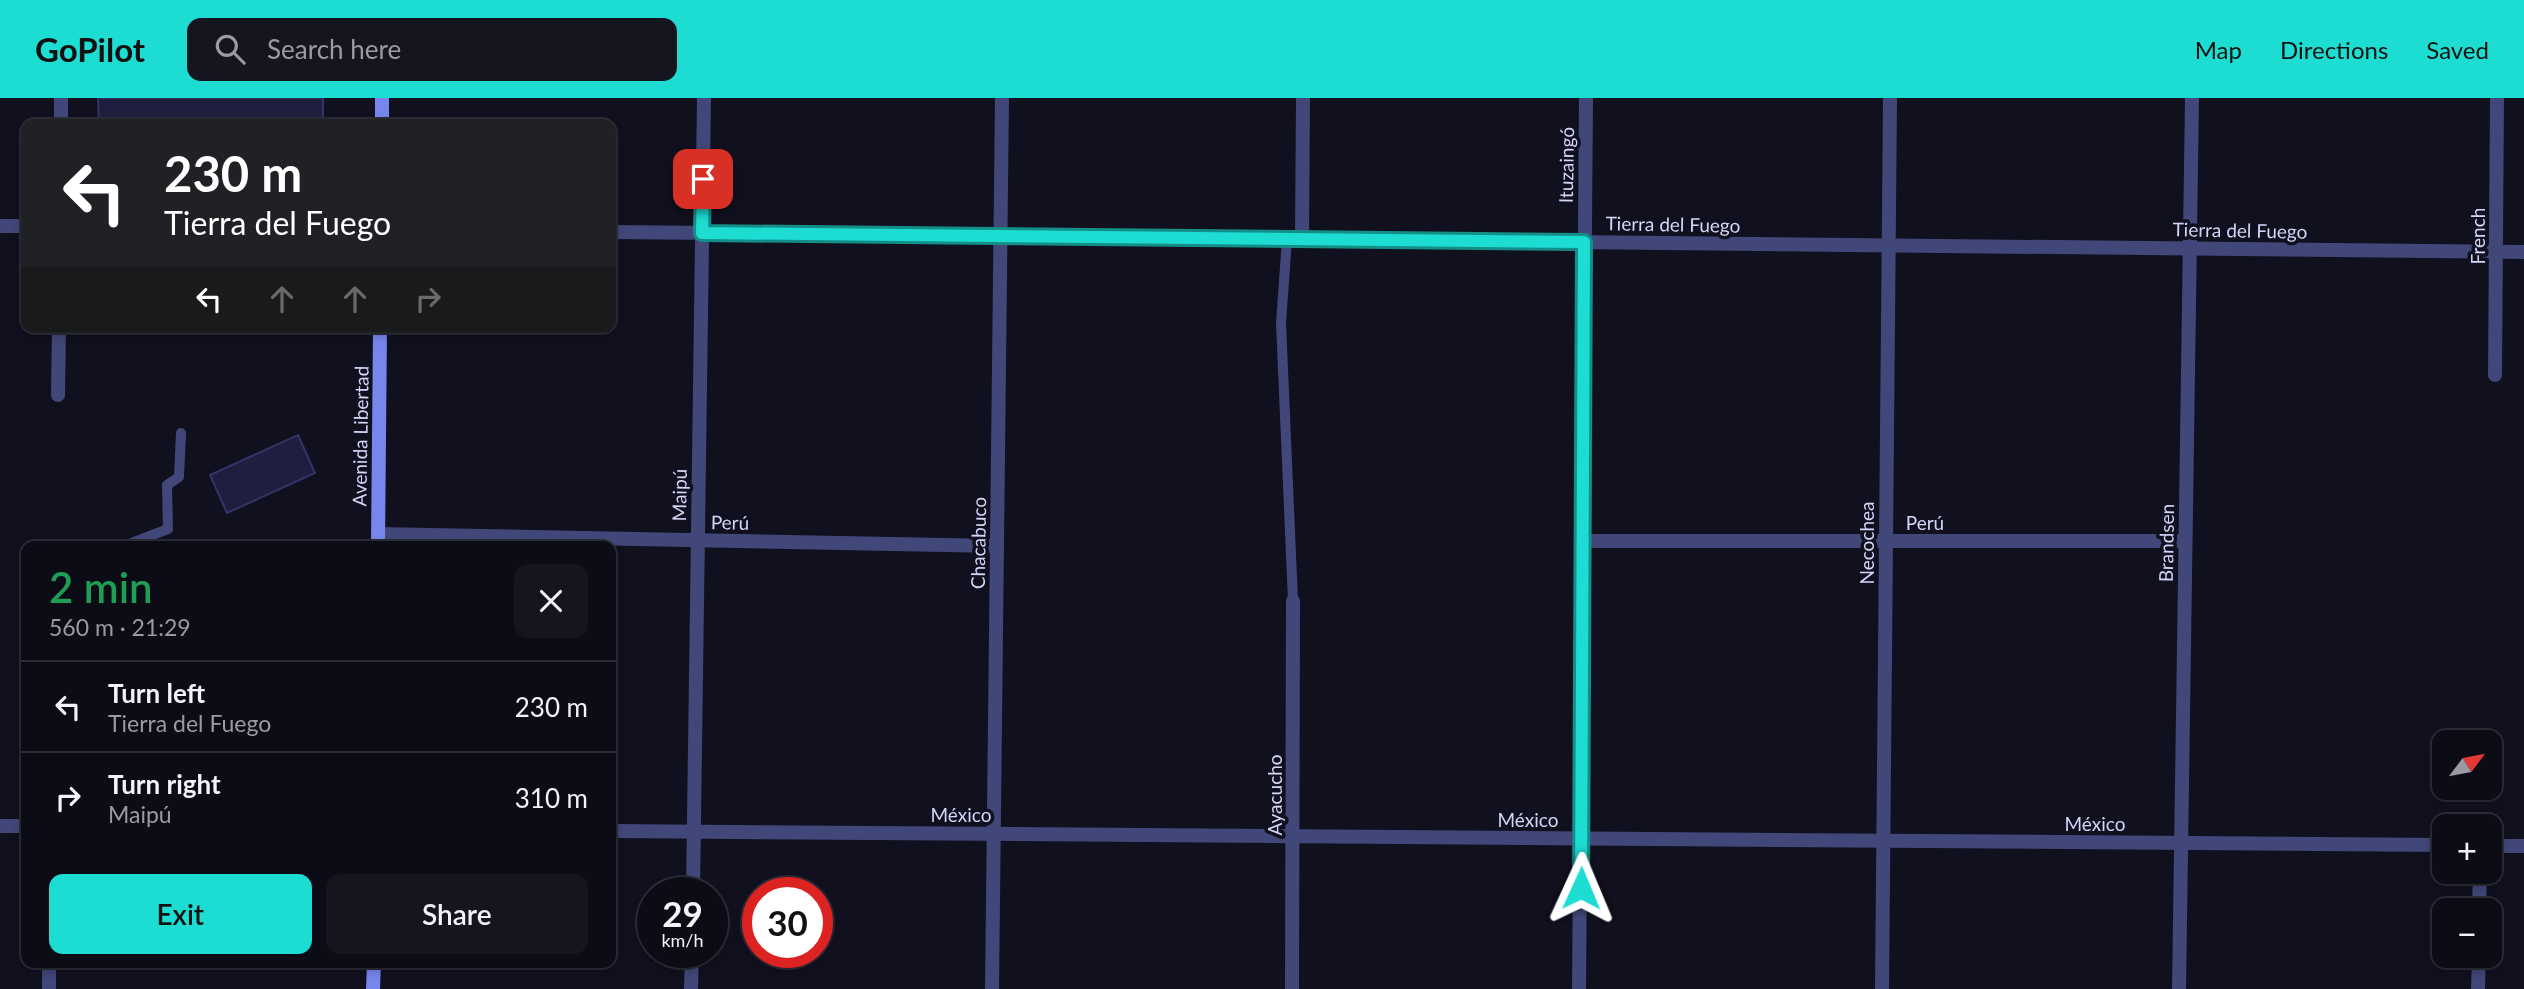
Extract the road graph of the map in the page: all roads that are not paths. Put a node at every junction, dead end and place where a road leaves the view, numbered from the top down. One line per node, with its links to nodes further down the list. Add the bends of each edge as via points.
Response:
1 (61, 98): 10 (street)
2 (382, 98): 11 (main road)
3 (704, 98): 15 (street, Maipú)
4 (1002, 98): 16 (street, Chacabuco)
5 (1303, 98): 17 (street)
6 (1586, 98): 18 (street, Ituzaingó)
7 (1890, 98): 19 (street, Necochea)
8 (2192, 98): 20 (street, Brandsen)
9 (2497, 98): 21 (street, French)
10 (61, 119)
11 (382, 119)
12 (0, 226): 13 (street)
13 (21, 226)
14 (616, 232): 15 (street, Tierra del Fuego)
15 (702, 233): 16 (street, Tierra del Fuego); 29 (street, Maipú)
16 (1001, 236): 17 (street, Tierra del Fuego); 34 (street, Chacabuco)
17 (1295, 239): 18 (street, Tierra del Fuego); 35 (lane, via 1281,323)
18 (1584, 242): 19 (street, Tierra del Fuego); 31 (street, Ituzaingó)
19 (1888, 245): 20 (street, Tierra del Fuego); 32 (street, Necochea)
20 (2190, 248): 21 (street, Tierra del Fuego); 33 (street, Brandsen)
21 (2496, 252): 22 (street, Tierra del Fuego); 25 (street, French)
22 (2524, 252)
23 (59, 333): 26 (street)
24 (380, 333): 28 (main road, Avenida Libertad)
25 (2495, 375)
26 (58, 395)
27 (181, 433): 30 (lane, via 179,477 167,485 168,529)
28 (378, 540): 29 (street, Perú)
29 (698, 540): 34 (street, Perú); 39 (street, Maipú)
30 (137, 541)
31 (1581, 541): 32 (street, Perú); 42 (street, Ituzaingó)
32 (1885, 541): 33 (street, Perú); 43 (street, Necochea)
33 (2185, 541): 44 (street, Brandsen)
34 (997, 546): 40 (street, Chacabuco)
35 (1293, 600): 41 (street, Ayacucho)
36 (0, 826): 37 (street)
37 (21, 826)
38 (616, 831): 39 (street, México)
39 (694, 831): 40 (street, México); 48 (street, Maipú)
40 (994, 834): 41 (street, México); 56 (street, Chacabuco)
41 (1293, 836): 42 (street, México); 57 (street, Ayacucho)
42 (1582, 838): 43 (street, México); 58 (street, Ituzaingó)
43 (1886, 841): 44 (street, México); 59 (street, Necochea)
44 (2181, 843): 45 (street, México); 60 (street, Brandsen)
45 (2432, 845)
46 (2502, 846): 47 (street)
47 (2524, 846)
48 (693, 877)
49 (49, 968): 53 (street)
50 (374, 968): 54 (main road)
51 (692, 968): 55 (street)
52 (2479, 968): 61 (street)
53 (49, 989)
54 (373, 989)
55 (691, 989)
56 (992, 989)
57 (1292, 989)
58 (1579, 989)
59 (1882, 989)
60 (2179, 989)
61 (2479, 989)

